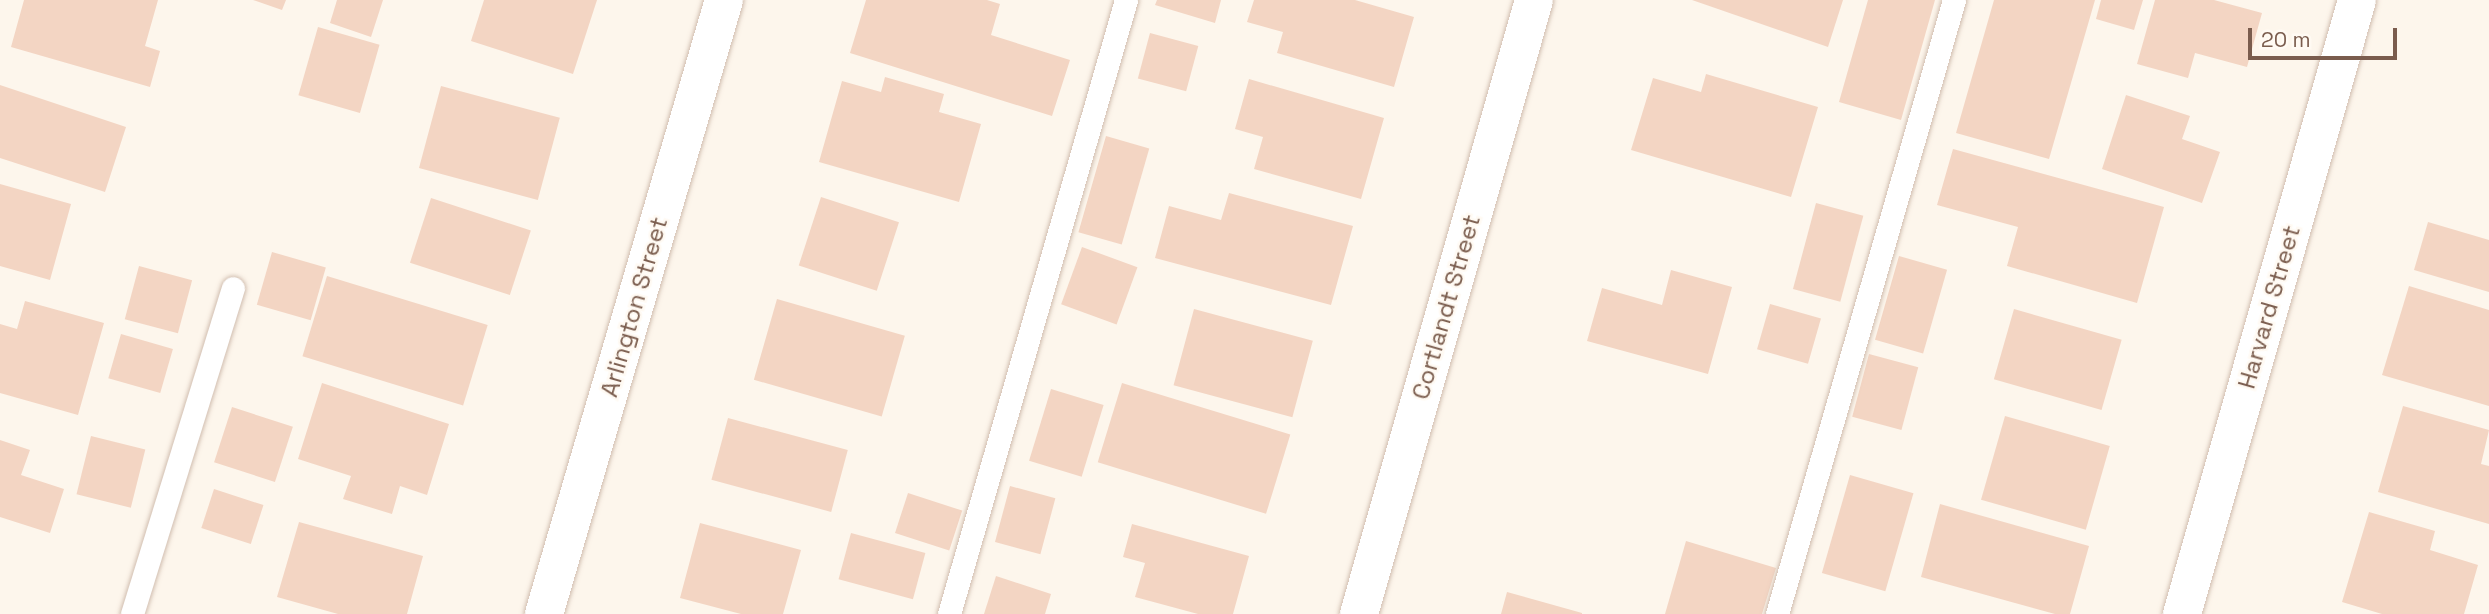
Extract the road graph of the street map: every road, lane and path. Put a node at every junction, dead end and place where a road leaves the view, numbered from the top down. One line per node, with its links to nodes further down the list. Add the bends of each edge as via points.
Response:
1 (724, 0): 8 (street, Arlington Street)
2 (1126, 0): 9 (lane)
3 (1534, 0): 10 (street, Cortlandt Street)
4 (1954, 0): 11 (lane)
5 (2357, 0): 12 (street, Harvard Street)
6 (233, 288): 7 (lane)
7 (132, 614)
8 (544, 614)
9 (949, 614)
10 (1359, 614)
11 (1777, 614)
12 (2182, 614)

